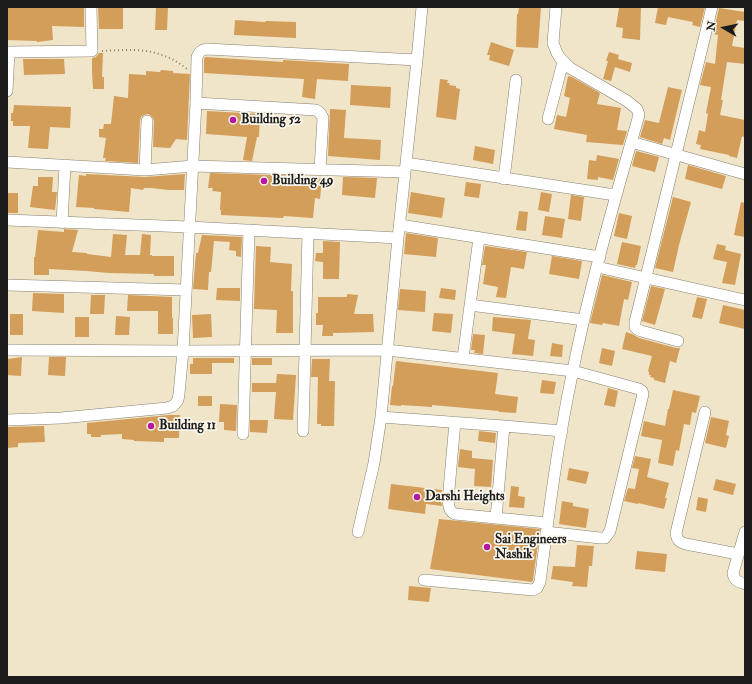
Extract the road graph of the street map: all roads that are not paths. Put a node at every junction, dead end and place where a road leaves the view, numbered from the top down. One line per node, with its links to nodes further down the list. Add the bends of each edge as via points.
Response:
1 (91, 7): 5 (street, via 92,51)
2 (422, 7): 6 (street)
3 (556, 7): 7 (street, via 554,43)
4 (712, 7): 14 (street)
5 (8, 52): 9 (street)
6 (417, 60): 10 (street, via 207,49 202,50 197,57); 18 (street)
7 (563, 62): 11 (street); 13 (street, via 637,109 639,115)
8 (516, 80): 22 (street)
9 (7, 91)
10 (196, 103): 17 (street); 19 (street, via 319,111 323,118)
11 (548, 119)
12 (147, 121): 20 (street)
13 (631, 142): 14 (street); 23 (street)
14 (676, 154): 21 (street); 33 (street)
15 (7, 162): 16 (street)
16 (65, 165): 20 (street); 25 (street)
17 (193, 166): 19 (street); 20 (street); 27 (street)
18 (405, 168): 19 (street); 22 (street); 26 (street)
19 (320, 169)
20 (145, 170)
21 (745, 174)
22 (504, 178): 23 (street)
23 (615, 195): 32 (street)
24 (7, 220): 25 (street)
25 (62, 223): 27 (street)
26 (400, 225): 30 (street); 31 (street)
27 (190, 227): 28 (street); 35 (street)
28 (249, 230): 29 (street); 41 (street)
29 (308, 234): 30 (street); 42 (street)
30 (398, 238): 43 (street)
31 (479, 238): 32 (street); 37 (street)
32 (598, 262): 33 (street); 38 (street)
33 (646, 278): 36 (street); 39 (street, via 635,327)
34 (7, 285): 35 (street)
35 (186, 290): 44 (street)
36 (745, 300)
37 (470, 305): 38 (street); 45 (street)
38 (584, 320): 46 (street)
39 (678, 341)
40 (7, 350): 44 (street)
41 (246, 350): 42 (street); 44 (street); 54 (street)
42 (306, 350): 43 (street); 52 (street)
43 (387, 350): 45 (street); 48 (street)
44 (183, 351): 49 (street, via 178,400 173,406 61,418)
45 (463, 358): 46 (street)
46 (573, 371): 53 (street); 56 (street, via 639,389 643,394 610,531 605,538)
47 (705, 412): 59 (street, via 676,534 677,539 686,544)
48 (381, 416): 50 (street); 57 (street, via 374,462)
49 (7, 420)
50 (455, 422): 51 (street); 55 (street, via 448,501 450,511 455,514)
51 (504, 426): 53 (street); 55 (street)
52 (303, 431)
53 (562, 432): 56 (street)
54 (243, 434)
55 (496, 518): 56 (street)
56 (547, 528): 60 (street, via 540,582 533,590)
57 (358, 532)
58 (745, 532): 59 (street)
59 (738, 554): 61 (street, via 734,578)
60 (424, 580)
61 (745, 584)

